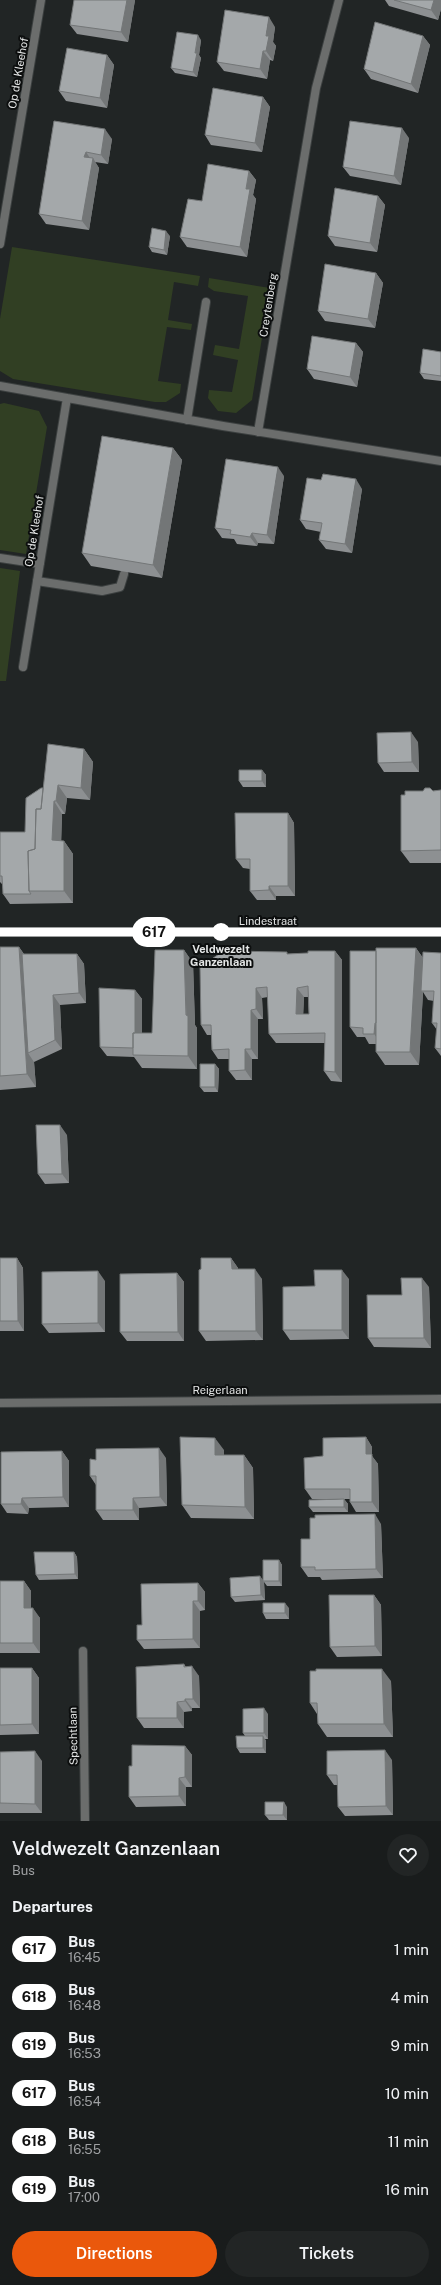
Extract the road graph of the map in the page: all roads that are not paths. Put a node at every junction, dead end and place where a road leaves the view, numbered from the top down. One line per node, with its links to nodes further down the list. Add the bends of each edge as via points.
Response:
1 (41, 0): 3 (street, Op de Kleehof)
2 (339, 0): 8 (street, Creytenberg, via 316,88)
3 (0, 244)
4 (206, 302): 7 (street)
5 (0, 386): 6 (street)
6 (67, 398): 7 (street); 11 (street, Op de Kleehof)
7 (187, 420): 8 (street)
8 (258, 432): 9 (street)
9 (441, 461)
10 (0, 558): 11 (street)
11 (40, 564): 13 (street, Op de Kleehof)
12 (124, 574): 13 (street, via 120,587 102,591)
13 (37, 582): 14 (street, Op de Kleehof)
14 (23, 667)
15 (0, 932): 16 (street, Lindestraat)
16 (441, 932)
17 (441, 1399): 18 (street, Reigerlaan)
18 (0, 1403)
19 (83, 1651): 20 (street, Spechtlaan)
20 (85, 1821)

